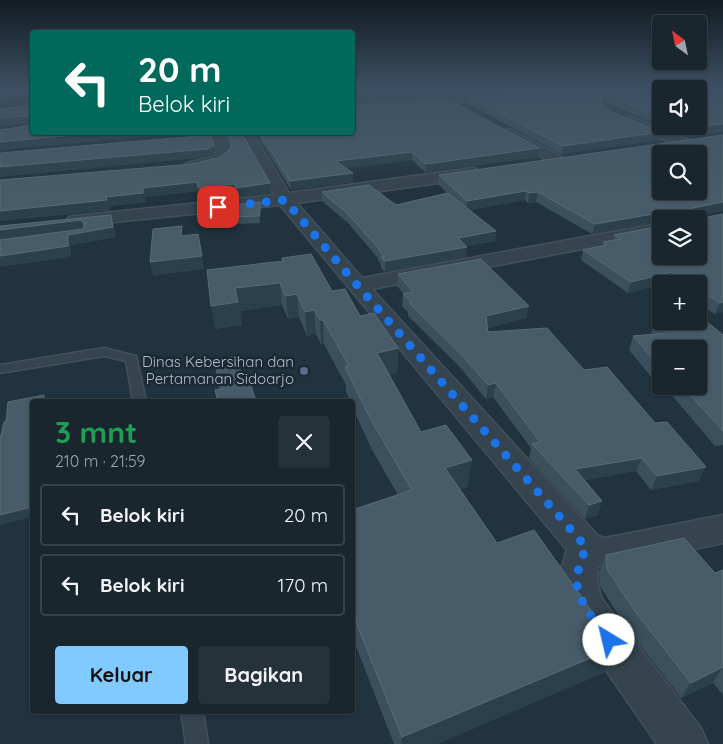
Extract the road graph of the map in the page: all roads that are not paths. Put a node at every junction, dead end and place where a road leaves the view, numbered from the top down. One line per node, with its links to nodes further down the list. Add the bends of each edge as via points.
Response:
1 (632, 122): 6 (street)
2 (500, 128): 9 (street)
3 (215, 135): 11 (street, via 224,150 222,159)
4 (247, 135): 13 (street)
5 (703, 140): 6 (street)
6 (684, 143): 7 (street)
7 (670, 145)
8 (578, 158): 9 (street)
9 (559, 160): 10 (street)
10 (529, 165)
11 (173, 167)
12 (490, 170): 13 (street)
13 (285, 200): 14 (street); 16 (street)
14 (60, 223)
15 (652, 230): 16 (street)
16 (357, 285): 20 (street)
17 (0, 369): 18 (lane, via 104,352 119,355 132,359)
18 (140, 399)
19 (723, 529): 20 (street, via 605,553)
20 (586, 547): 23 (street, via 577,585 588,610)
21 (192, 714): 22 (lane)
22 (196, 744)
23 (685, 744)

